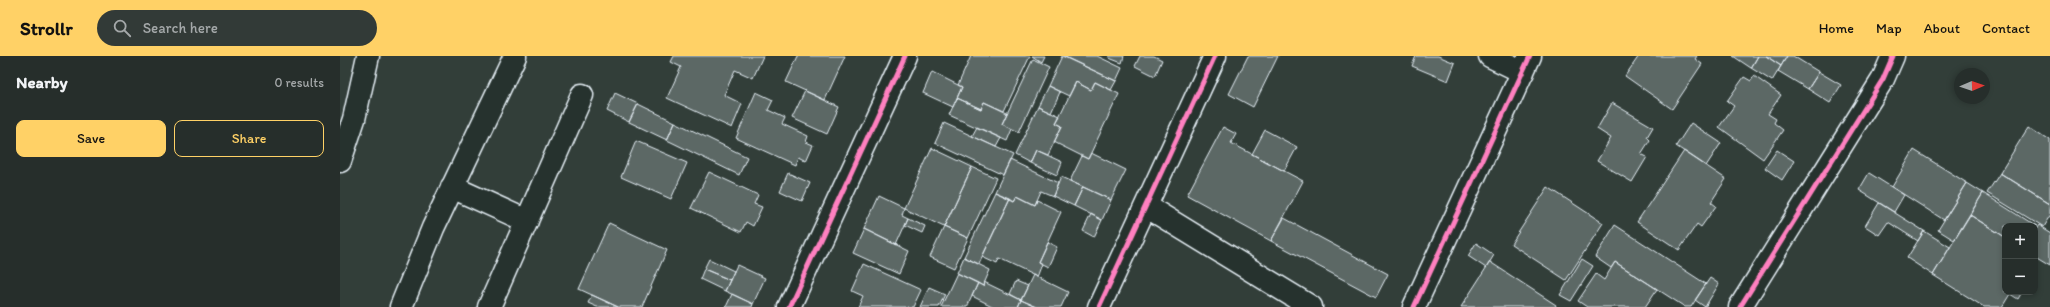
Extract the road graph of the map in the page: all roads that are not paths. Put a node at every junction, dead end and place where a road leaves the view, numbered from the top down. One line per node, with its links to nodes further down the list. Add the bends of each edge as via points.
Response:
1 (368, 56): 9 (main road); 10 (main road, via 354,119)
2 (515, 56): 11 (main road)
3 (905, 56): 16 (main road)
4 (1215, 56): 12 (main road)
5 (1490, 56): 7 (main road)
6 (1893, 56): 20 (main road, via 1883,79)
7 (1527, 64): 19 (main road)
8 (582, 95): 13 (main road)
9 (340, 117)
10 (340, 161)
11 (452, 186): 13 (main road); 14 (main road, via 410,280)
12 (1146, 206): 17 (main road); 18 (main road)
13 (527, 221): 15 (main road)
14 (401, 307)
15 (490, 307)
16 (789, 307)
17 (1099, 307)
18 (1311, 307)
19 (1414, 307)
20 (1740, 307)

